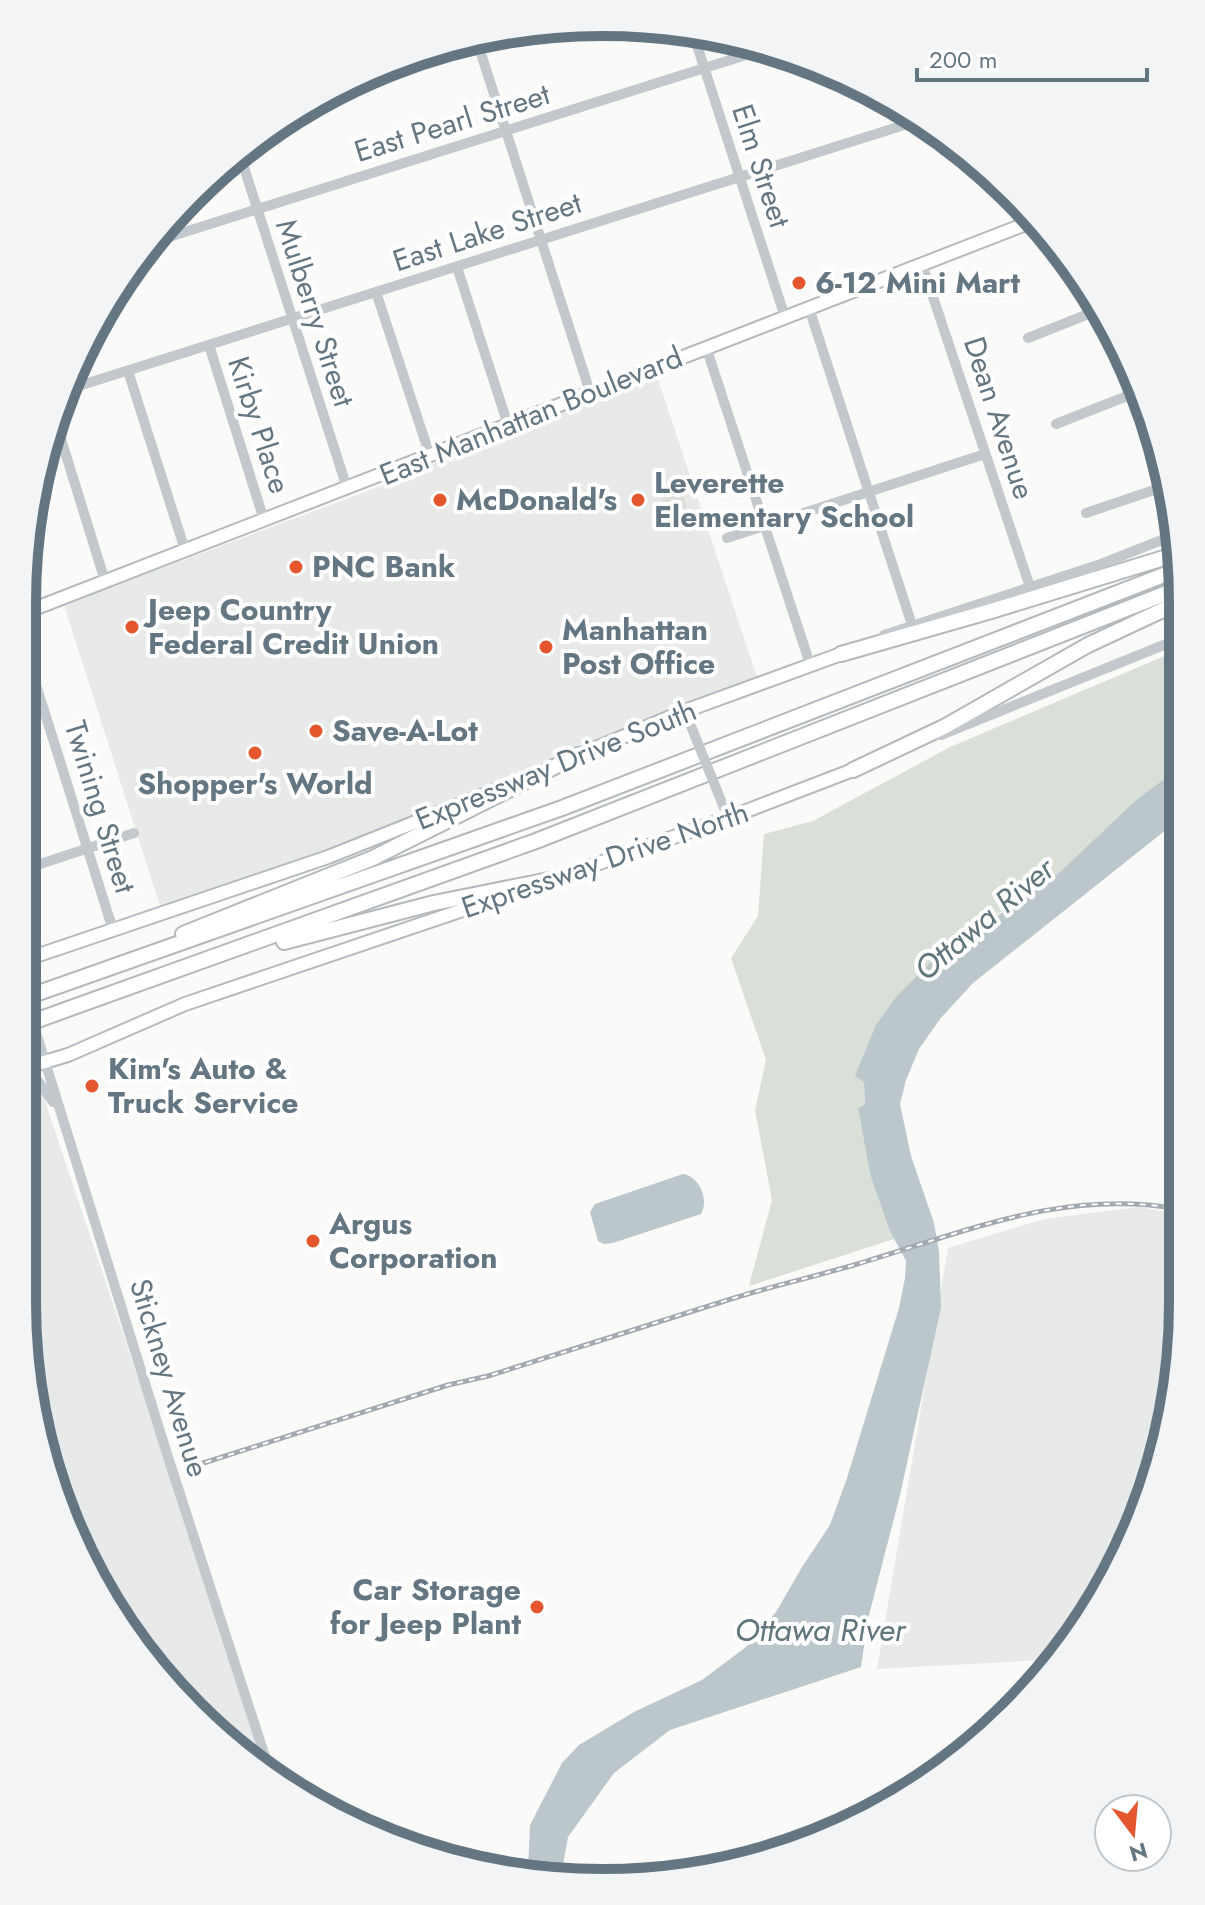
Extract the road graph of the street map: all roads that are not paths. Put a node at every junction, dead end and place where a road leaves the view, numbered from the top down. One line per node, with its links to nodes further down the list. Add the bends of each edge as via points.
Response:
1 (697, 44): 4 (street, Elm Street)
2 (480, 50): 6 (street)
3 (747, 55): 4 (street, East Pearl Street)
4 (704, 68): 6 (street, East Pearl Street); 8 (street, Elm Street)
5 (906, 124): 8 (street, East Lake Street)
6 (506, 131): 9 (street, East Pearl Street); 12 (street)
7 (243, 165): 9 (street, Mulberry Street)
8 (740, 177): 12 (street, East Lake Street); 18 (street, Elm Street)
9 (257, 209): 11 (street, East Pearl Street); 19 (street, Mulberry Street)
10 (1024, 225): 13 (main road, East Manhattan Boulevard)
11 (171, 236)
12 (541, 240): 14 (street, East Lake Street); 25 (street)
13 (922, 264): 16 (main road, East Manhattan Boulevard); 30 (street, Dean Avenue)
14 (457, 267): 15 (street, East Lake Street); 28 (street)
15 (376, 292): 19 (street, East Lake Street); 31 (street)
16 (809, 308): 18 (main road, East Manhattan Boulevard); 34 (street)
17 (1090, 314): 20 (street)
18 (785, 317): 22 (main road, East Manhattan Boulevard)
19 (292, 319): 21 (street, East Lake Street); 32 (street, Mulberry Street)
20 (1028, 338)
21 (209, 345): 23 (street, East Lake Street); 36 (street, Kirby Place)
22 (706, 347): 25 (main road, East Manhattan Boulevard); 37 (street)
23 (128, 371): 24 (street, East Lake Street); 40 (street)
24 (79, 386)
25 (590, 392): 28 (main road, East Manhattan Boulevard)
26 (1129, 395): 27 (street)
27 (1056, 424)
28 (508, 425): 31 (main road, East Manhattan Boulevard)
29 (61, 438): 43 (street)
30 (985, 454): 34 (street); 44 (street, Dean Avenue)
31 (430, 456): 32 (main road, East Manhattan Boulevard)
32 (347, 488): 36 (main road, East Manhattan Boulevard)
33 (1157, 489): 35 (street)
34 (868, 492): 37 (street); 48 (street)
35 (1086, 513)
36 (264, 520): 40 (main road, East Manhattan Boulevard)
37 (764, 526): 38 (street); 51 (street)
38 (727, 538)
39 (1165, 539): 44 (street, Expressway Drive South)
40 (185, 550): 43 (main road, East Manhattan Boulevard)
41 (1167, 557): 50 (highway)
42 (1168, 573): 64 (highway, via 562,808)
43 (105, 581): 47 (main road, East Manhattan Boulevard)
44 (1030, 587): 48 (street, Expressway Drive South)
45 (1169, 592): 63 (highway, via 536,841)
46 (1169, 607): 55 (highway)
47 (36, 608)
48 (912, 625): 50 (street, Expressway Drive South)
49 (1169, 643): 55 (street, Expressway Drive North)
50 (841, 654): 51 (main road, Expressway Drive South)
51 (810, 664): 53 (main road, Expressway Drive South)
52 (36, 685): 58 (street, Twining Street)
53 (685, 711): 54 (main road, Expressway Drive South); 56 (street, bridge)
54 (578, 755): 61 (main road, Expressway Drive South, via 369,842); 64 (highway, via 345,871)
55 (853, 770): 56 (main road, Expressway Drive North)
56 (728, 818): 60 (main road, Expressway Drive North)
57 (134, 833): 58 (street)
58 (88, 849): 59 (street); 61 (street, Twining Street)
59 (36, 866)
60 (554, 879): 63 (highway); 68 (main road, Expressway Drive North, via 185,1004)
61 (113, 930): 62 (main road, Expressway Drive South)
62 (36, 956)
63 (210, 959): 66 (highway, bridge)
64 (61, 985): 65 (highway, bridge)
65 (36, 992)
66 (36, 1021)
67 (36, 1035): 68 (street, Stickney Avenue)
68 (44, 1061): 69 (main road, Expressway Drive North); 71 (street, Stickney Avenue)
69 (36, 1064)
70 (36, 1080): 71 (street)
71 (60, 1113): 72 (street, Stickney Avenue)
72 (265, 1757)

